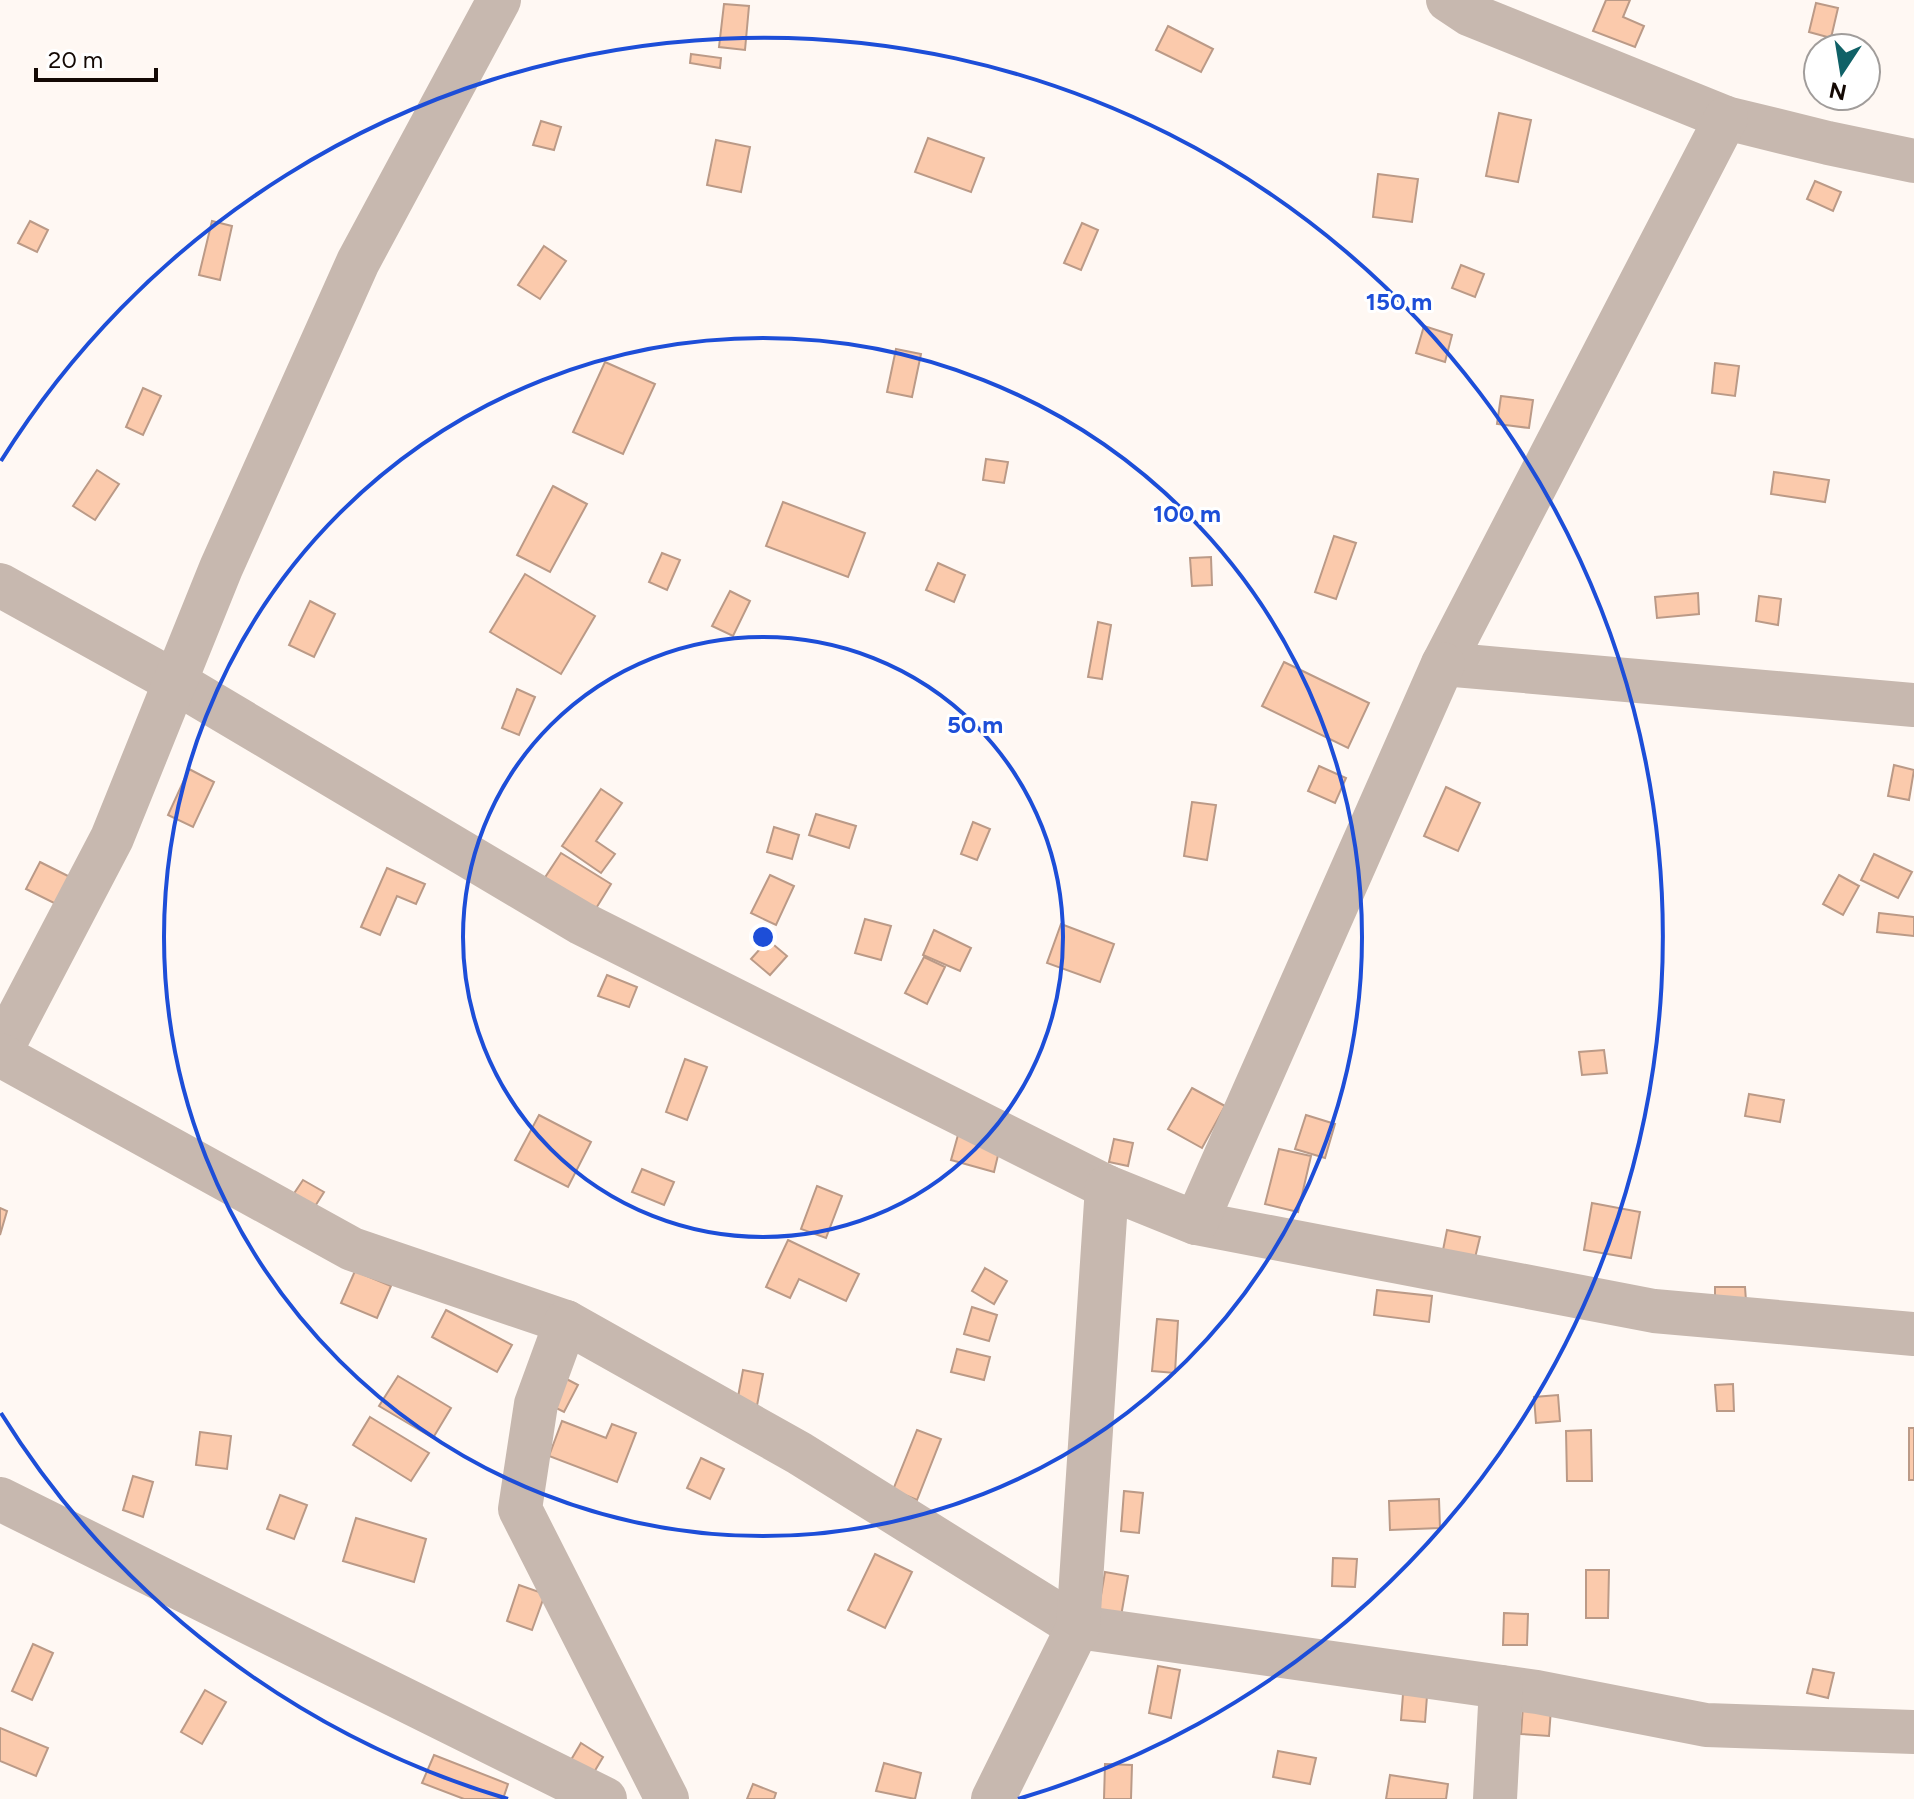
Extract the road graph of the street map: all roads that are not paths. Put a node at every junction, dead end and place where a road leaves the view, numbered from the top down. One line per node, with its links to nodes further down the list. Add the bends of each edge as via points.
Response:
1 (499, 0): 7 (street, via 358,262 221,568)
2 (1448, 0): 3 (street, via 1469,14)
3 (1726, 118): 4 (street); 6 (street)
4 (1914, 161)
5 (0, 585): 7 (street)
6 (1443, 664): 8 (street); 11 (street)
7 (177, 683): 9 (street, via 112,838); 10 (street, via 581,923)
8 (1914, 705)
9 (0, 1054): 12 (street, via 352,1249)
10 (1107, 1187): 11 (street); 15 (street)
11 (1196, 1223): 13 (street, via 1654,1311)
12 (566, 1322): 15 (street, via 799,1453); 19 (street, via 536,1404 520,1509)
13 (1914, 1334)
14 (0, 1499): 18 (street)
15 (1078, 1627): 16 (street); 20 (street)
16 (1501, 1687): 17 (street, via 1706,1725); 21 (street)
17 (1914, 1732)
18 (605, 1799)
19 (667, 1799)
20 (993, 1799)
21 (1495, 1799)

